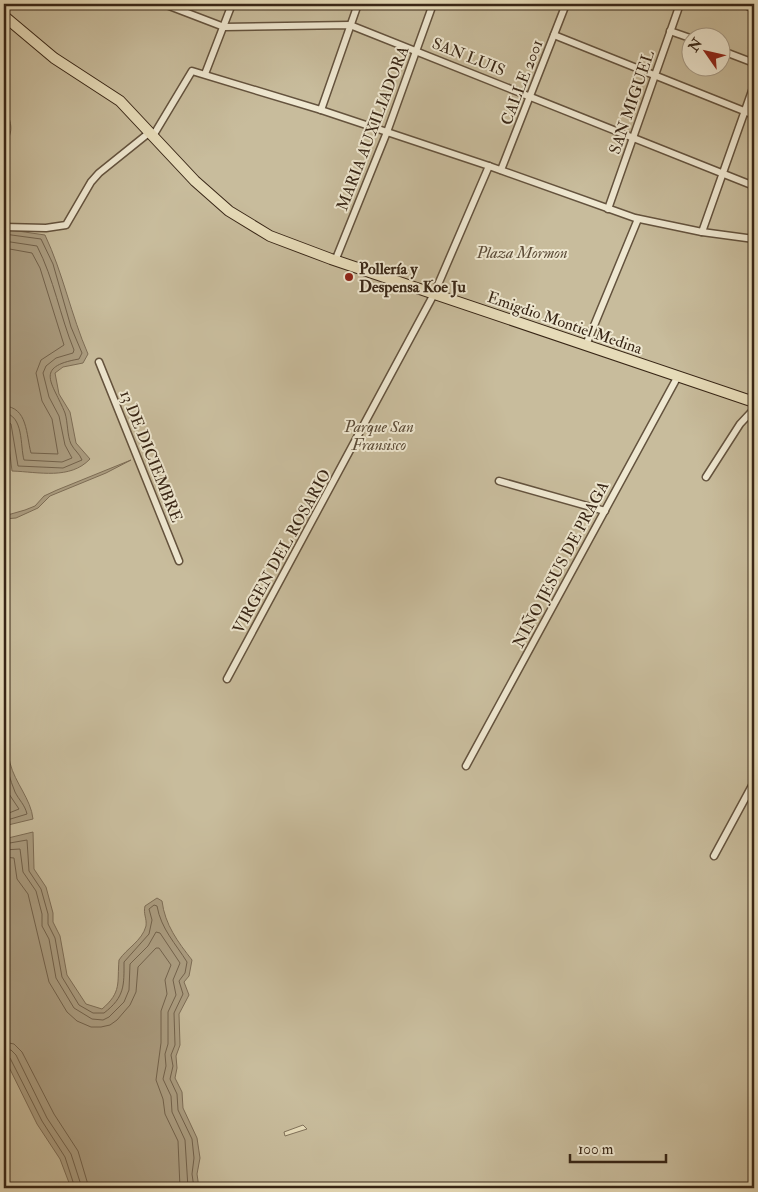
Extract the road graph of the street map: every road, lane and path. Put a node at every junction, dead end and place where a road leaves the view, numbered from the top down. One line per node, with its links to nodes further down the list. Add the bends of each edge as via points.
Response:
1 (164, 4): 11 (street, SAN LUIS)
2 (232, 4): 11 (street)
3 (358, 4): 10 (street)
4 (433, 4): 15 (street, MARIA AUXILIADORA)
5 (566, 4): 14 (street, CALLE 2001)
6 (680, 4): 12 (street, SAN MIGUEL)
7 (742, 4): 8 (street)
8 (754, 9)
9 (4, 16): 26 (main road, Emigdio Montiel Medina, via 54,58 120,101)
10 (350, 25): 11 (street, SAN LUIS); 15 (street, SAN LUIS); 22 (street)
11 (224, 27): 18 (street)
12 (670, 31): 13 (street); 19 (street, SAN MIGUEL)
13 (680, 34)
14 (554, 35): 19 (street); 21 (street, CALLE 2001)
15 (417, 50): 21 (street, SAN LUIS); 25 (street, MARIA AUXILIADORA)
16 (730, 54): 17 (street)
17 (754, 63)
18 (206, 72): 22 (street); 26 (street, via 192,70)
19 (655, 76): 23 (street); 27 (street, SAN MIGUEL)
20 (754, 84): 23 (street)
21 (530, 95): 27 (street, SAN LUIS); 29 (street, CALLE 2001)
22 (321, 110): 25 (street)
23 (744, 112): 24 (street); 30 (street)
24 (754, 116)
25 (387, 132): 28 (street); 37 (street, MARIA AUXILIADORA)
26 (152, 134): 34 (street, via 98,173 66,225); 37 (main road, Emigdio Montiel Medina, via 207,194 238,218 270,236)
27 (633, 137): 30 (street, SAN LUIS); 32 (street, SAN MIGUEL)
28 (489, 166): 29 (street); 38 (street, VIRGEN DEL ROSARIO)
29 (501, 170): 32 (street)
30 (722, 173): 31 (street, SAN LUIS); 35 (street)
31 (754, 186)
32 (608, 209): 33 (street)
33 (638, 219): 35 (street); 39 (street)
34 (4, 227)
35 (702, 232): 36 (street)
36 (754, 239)
37 (335, 261): 38 (main road, Emigdio Montiel Medina)
38 (434, 294): 39 (main road, Emigdio Montiel Medina); 48 (street, VIRGEN DEL ROSARIO)
39 (586, 345): 41 (main road, Emigdio Montiel Medina)
40 (99, 362): 47 (street, 13 DE DICIEMBRE)
41 (678, 376): 42 (main road, Emigdio Montiel Medina); 46 (street, NIÑO JESUS DE PRAGA)
42 (754, 402)
43 (754, 409): 44 (street, via 740,424)
44 (706, 477)
45 (499, 481): 46 (street)
46 (605, 511): 49 (street, NIÑO JESUS DE PRAGA)
47 (179, 561)
48 (227, 679)
49 (466, 766)
50 (754, 782): 51 (street)
51 (714, 856)

